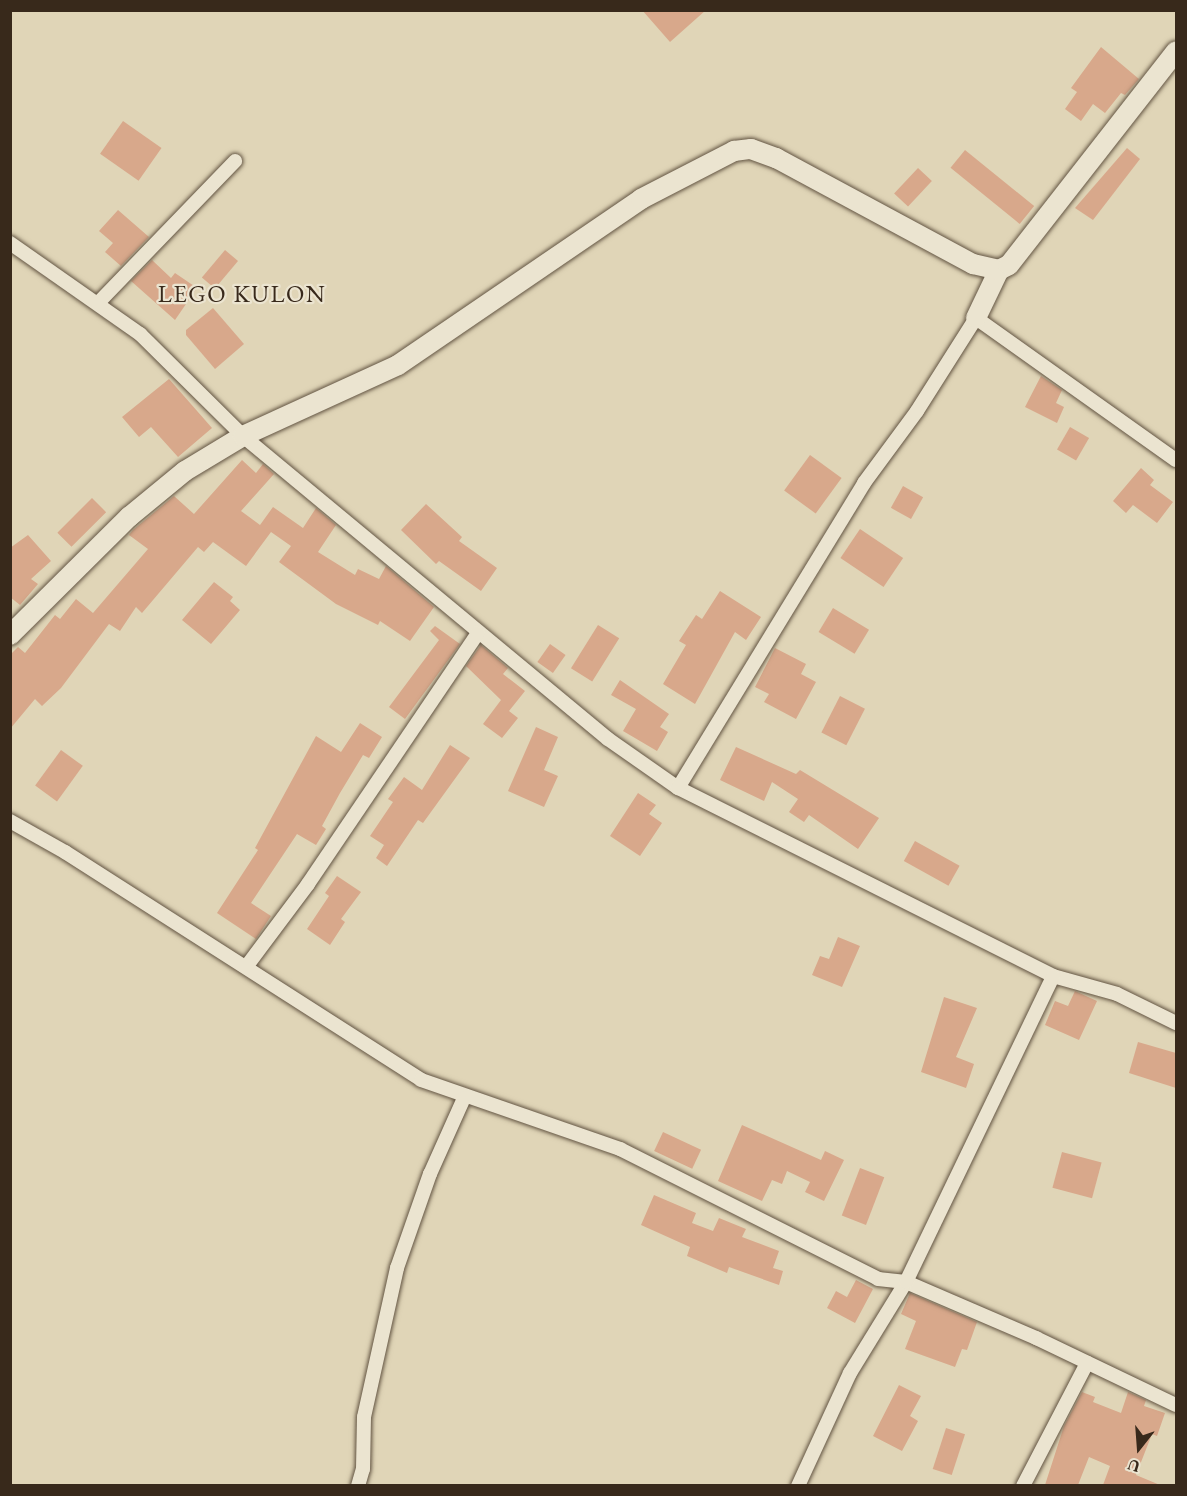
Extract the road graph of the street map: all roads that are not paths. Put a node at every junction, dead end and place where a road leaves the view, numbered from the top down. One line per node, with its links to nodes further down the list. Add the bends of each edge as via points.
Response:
1 (1176, 51): 4 (street, via 1019,255)
2 (235, 161): 5 (street)
3 (10, 243): 5 (street)
4 (999, 270): 6 (street); 7 (street, via 973,264 776,158 742,149 641,198 398,365)
5 (99, 302): 7 (street, via 178,369)
6 (976, 318): 8 (street); 11 (street, via 917,411 864,483)
7 (243, 436): 9 (street); 10 (street, via 185,471 129,518)
8 (1176, 460)
9 (478, 633): 11 (street, via 608,739); 13 (street, via 308,884)
10 (10, 635)
11 (678, 788): 14 (street)
12 (10, 821): 13 (street)
13 (246, 967): 16 (street, via 387,1060)
14 (1053, 976): 15 (street, via 1116,994); 17 (street)
15 (1176, 1023)
16 (464, 1098): 17 (street, via 620,1149 878,1279); 20 (street, via 430,1174 397,1268 364,1417)
17 (906, 1282): 18 (street); 21 (street, via 850,1373)
18 (1087, 1363): 19 (street); 22 (street)
19 (1176, 1405)
20 (358, 1485)
21 (798, 1485)
22 (1023, 1485)

